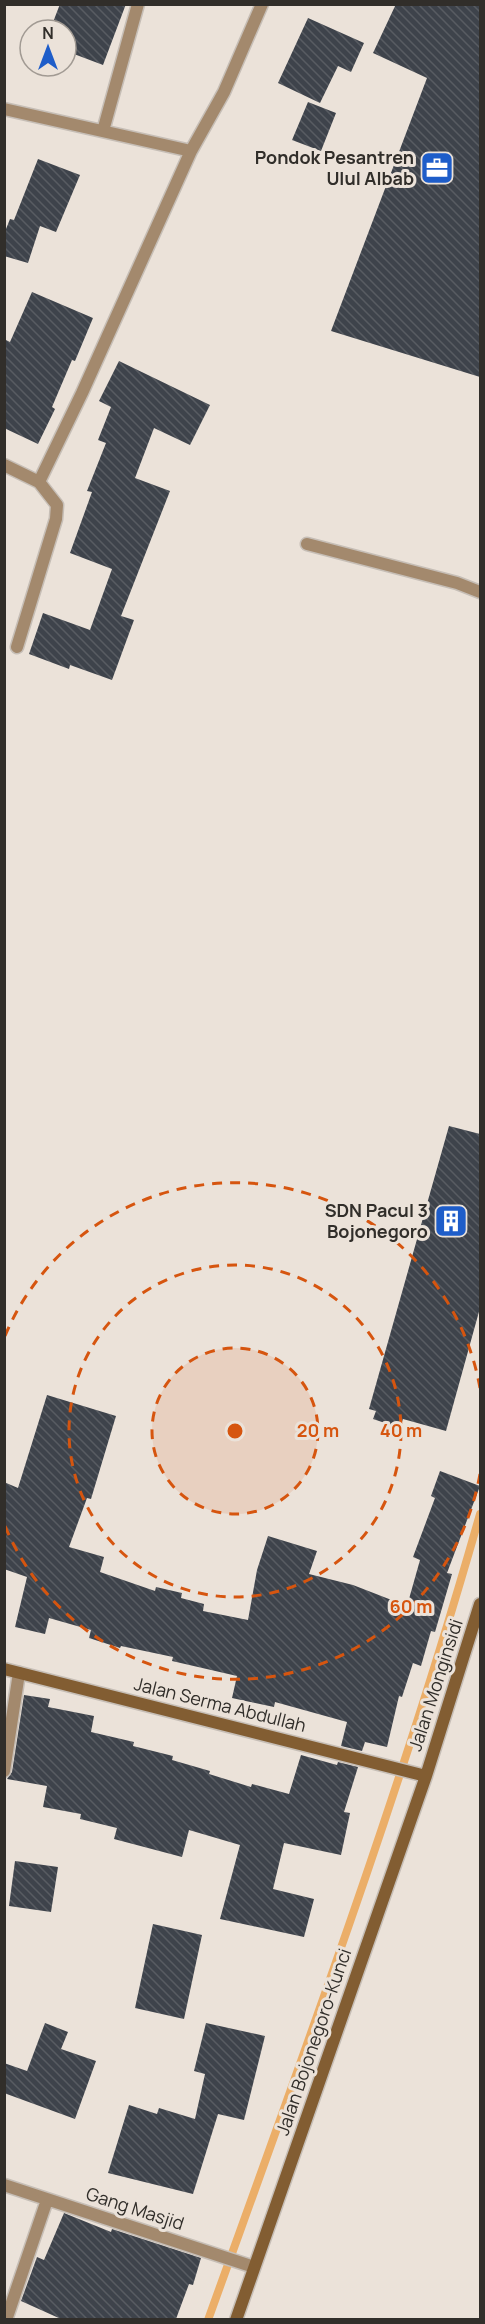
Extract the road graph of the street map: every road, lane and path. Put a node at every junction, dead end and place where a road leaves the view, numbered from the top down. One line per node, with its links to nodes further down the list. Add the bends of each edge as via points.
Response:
1 (138, 4): 4 (street)
2 (262, 4): 5 (street, via 225,92)
3 (4, 109): 4 (street)
4 (103, 131): 5 (street)
5 (191, 151): 7 (street)
6 (4, 465): 7 (street)
7 (39, 482): 10 (street, via 57,505 56,519)
8 (307, 544): 9 (street)
9 (480, 592)
10 (17, 647)
11 (480, 1604): 15 (main road, Jalan Monginsidi)
12 (4, 1669): 13 (main road, Jalan Serma Abdullah)
13 (19, 1673): 14 (street); 15 (main road, Jalan Serma Abdullah)
14 (4, 1771)
15 (426, 1776): 18 (main road, Jalan Bojonegoro-Kunci)
16 (4, 2185): 17 (street, Gang Masjid)
17 (47, 2200): 18 (street, Gang Masjid); 19 (street)
18 (254, 2267): 20 (main road, Jalan Bojonegoro-Kunci)
19 (6, 2319)
20 (236, 2319)

